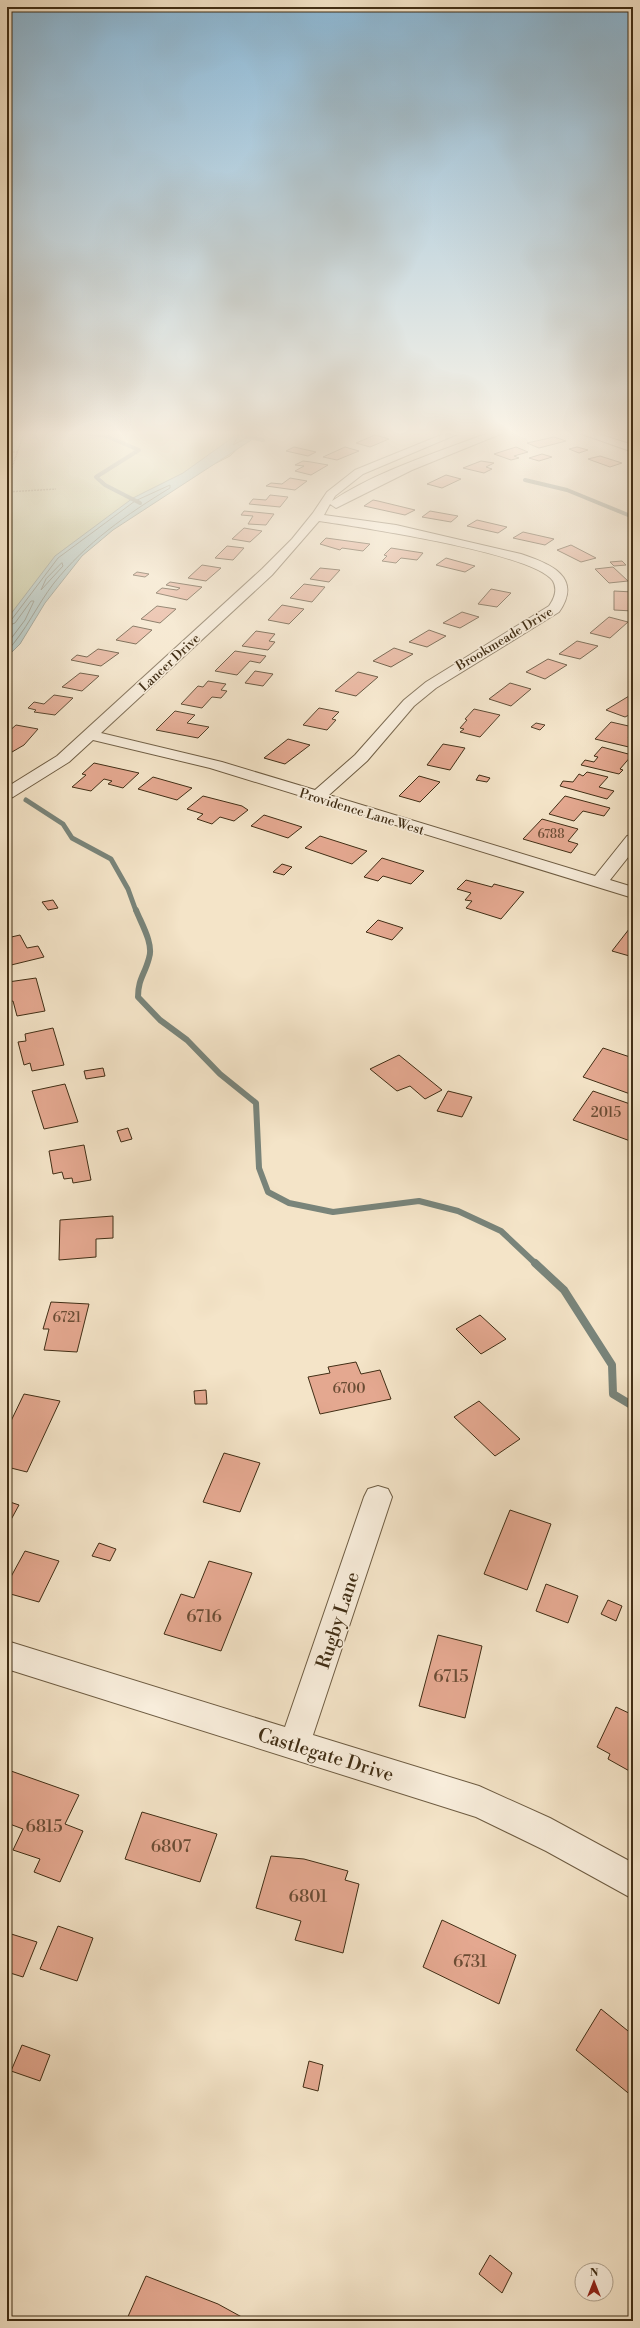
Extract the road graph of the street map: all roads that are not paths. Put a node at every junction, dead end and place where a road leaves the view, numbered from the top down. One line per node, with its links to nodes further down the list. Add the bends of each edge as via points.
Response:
1 (295, 542): 3 (street, Lancer Drive, via 268,572)
2 (451, 542): 5 (street, Brookmeade Drive, via 535,563 560,581 563,594 561,601 554,609 431,684 404,708 361,758)
3 (90, 735): 4 (street, Lancer Drive, via 52,767); 5 (street, Providence Lane West, via 208,763)
4 (7, 794)
5 (317, 797): 7 (street, Providence Lane West)
6 (633, 840): 7 (street)
7 (598, 883): 8 (street, Providence Lane West)
8 (633, 893)
9 (378, 1497): 11 (street, Rugby Lane)
10 (7, 1655): 11 (street, Castlegate Drive)
11 (295, 1744): 12 (street, Castlegate Drive, via 480,1802 530,1823)
12 (633, 1882)

